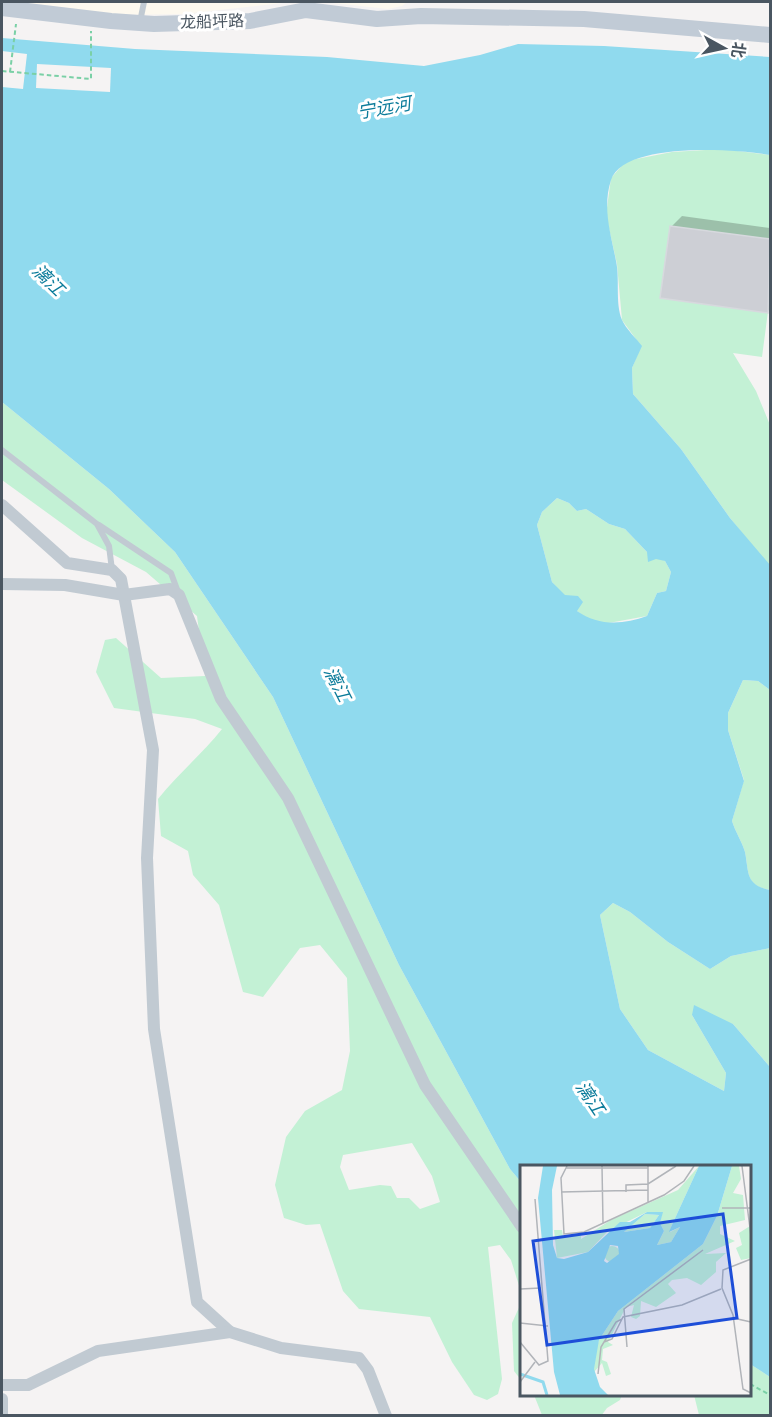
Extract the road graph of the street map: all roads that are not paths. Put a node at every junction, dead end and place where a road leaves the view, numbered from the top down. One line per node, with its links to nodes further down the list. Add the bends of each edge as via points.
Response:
1 (144, 2): 4 (lane)
2 (10, 9): 4 (street, 龙船坪路)
3 (422, 9): 4 (street, 龙船坪路, via 377,19 306,10 250,21); 5 (street, 龙船坪路)
4 (140, 23)
5 (771, 35)
6 (2, 450): 8 (lane)
7 (2, 505): 9 (street, via 67,563)
8 (98, 524): 9 (lane, via 109,546); 12 (lane, via 171,573)
9 (112, 570): 11 (street, via 121,579)
10 (2, 584): 11 (street, via 65,585)
11 (124, 595): 12 (street, via 170,589); 14 (street, via 153,750 147,858 154,1029 197,1302)
12 (179, 595): 13 (street, via 221,699 288,798 425,1084)
13 (520, 1224)
14 (230, 1332): 15 (street, via 98,1351 28,1385); 18 (street, via 281,1348 359,1358 368,1370)
15 (2, 1385)
16 (2, 1399): 17 (street)
17 (2, 1416)
18 (386, 1416)

